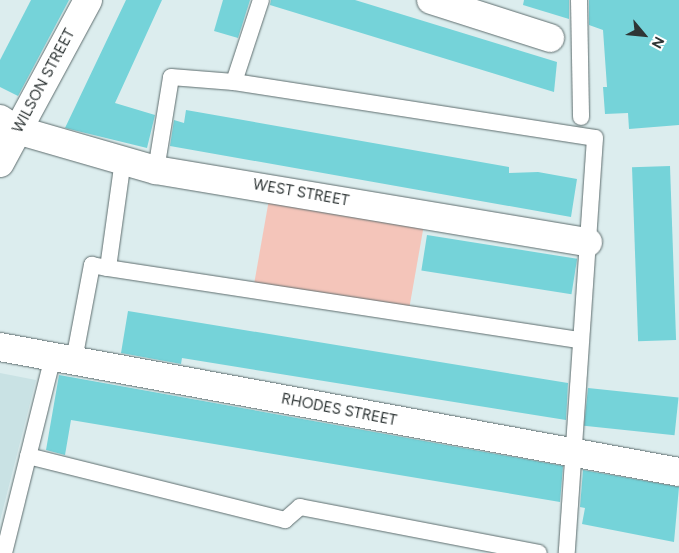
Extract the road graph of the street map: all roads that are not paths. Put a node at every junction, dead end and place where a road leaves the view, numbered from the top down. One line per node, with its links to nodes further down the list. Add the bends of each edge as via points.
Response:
1 (88, 0): 8 (street, WILSON STREET)
2 (261, 0): 6 (lane)
3 (431, 0): 5 (street)
4 (578, 0): 7 (lane)
5 (550, 38)
6 (234, 82): 11 (lane, via 171,76); 12 (lane, via 595,138)
7 (581, 117)
8 (9, 125): 9 (street, WEST STREET); 10 (street, WILSON STREET)
9 (123, 160): 11 (street, WEST STREET); 13 (lane)
10 (0, 163)
11 (156, 170): 12 (street, WEST STREET)
12 (588, 242): 14 (lane)
13 (108, 268): 14 (lane); 16 (lane, via 92,265)
14 (581, 340): 17 (lane)
15 (0, 347): 16 (street, RHODES STREET)
16 (63, 358): 17 (street, RHODES STREET); 18 (lane)
17 (573, 454): 19 (street, RHODES STREET); 22 (lane)
18 (28, 456): 20 (lane); 21 (lane, via 286,520 300,507)
19 (679, 472)
20 (4, 553)
21 (539, 553)
22 (567, 553)

